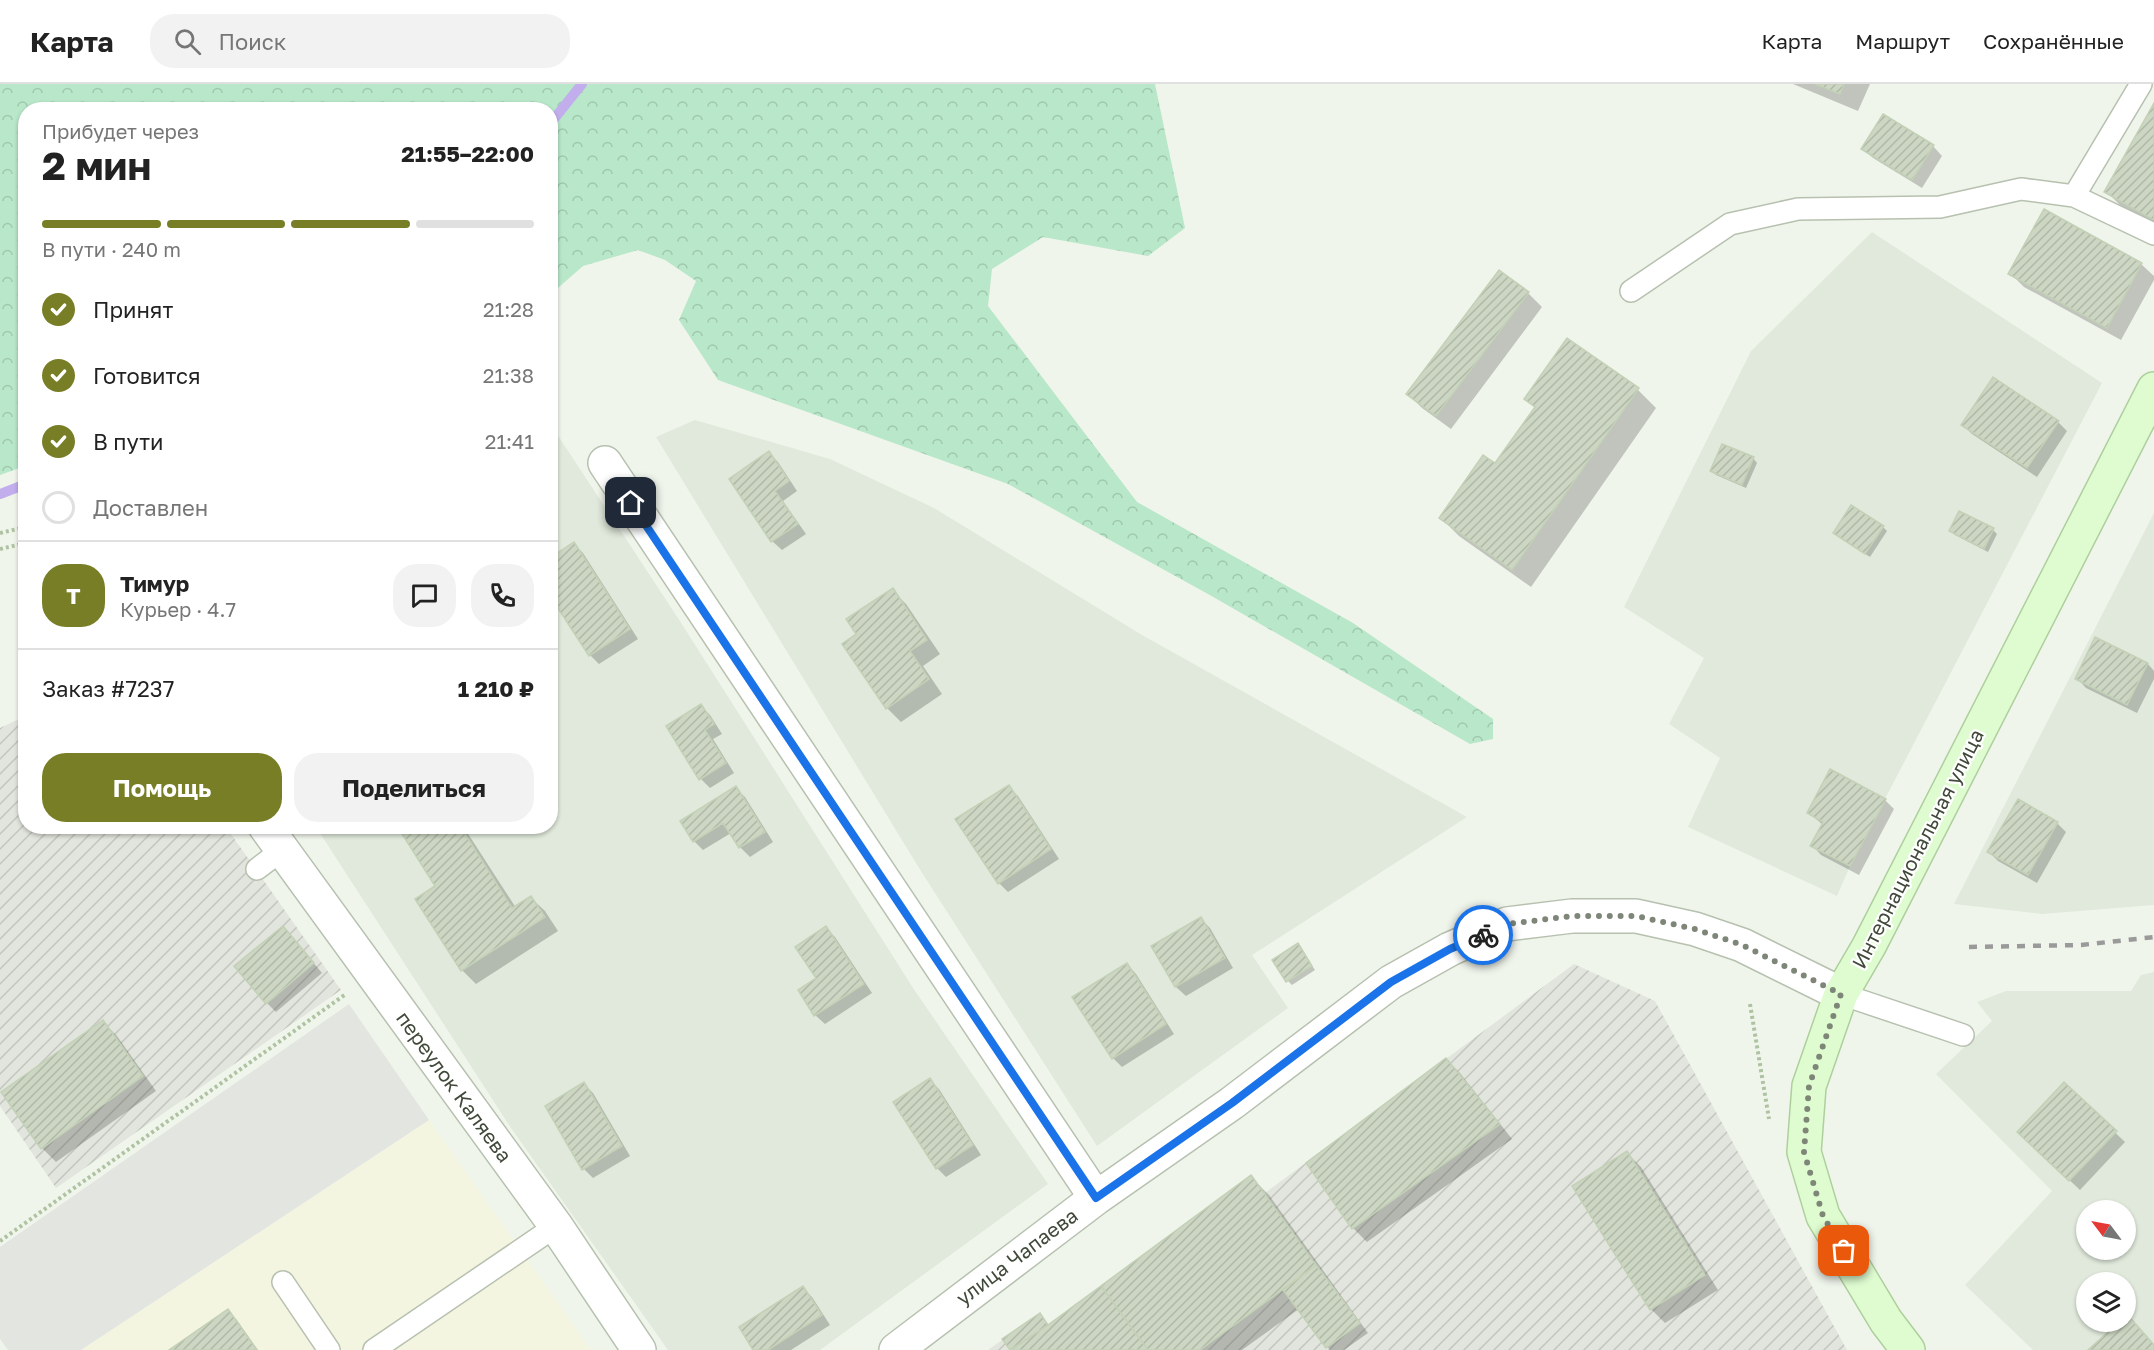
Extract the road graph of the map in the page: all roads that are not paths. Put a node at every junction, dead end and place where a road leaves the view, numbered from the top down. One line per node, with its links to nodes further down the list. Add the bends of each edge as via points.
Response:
1 (2142, 84): 2 (lane)
2 (2074, 196): 3 (lane); 4 (lane, via 2021,189 1940,207 1798,209 1730,224)
3 (2154, 234)
4 (1631, 291)
5 (2154, 389): 9 (main road, Интернациональная улица)
6 (605, 463): 11 (street)
7 (273, 838): 8 (lane); 12 (street, переулок Каляева)
8 (257, 869)
9 (1841, 994): 10 (lane); 11 (street, улица Чапаева, via 1742,945 1695,929 1636,916 1572,916 1508,924 1450,949 1391,982 1232,1103); 18 (main road, Интернациональная улица, via 1809,1086 1804,1152 1823,1216 1886,1321)
10 (1963, 1035)
11 (1096, 1198): 17 (street, улица Чапаева)
12 (556, 1226): 15 (lane); 16 (street, переулок Каляева)
13 (282, 1282): 14 (lane)
14 (329, 1350)
15 (374, 1350)
16 (639, 1350)
17 (896, 1350)
18 (1908, 1350)

